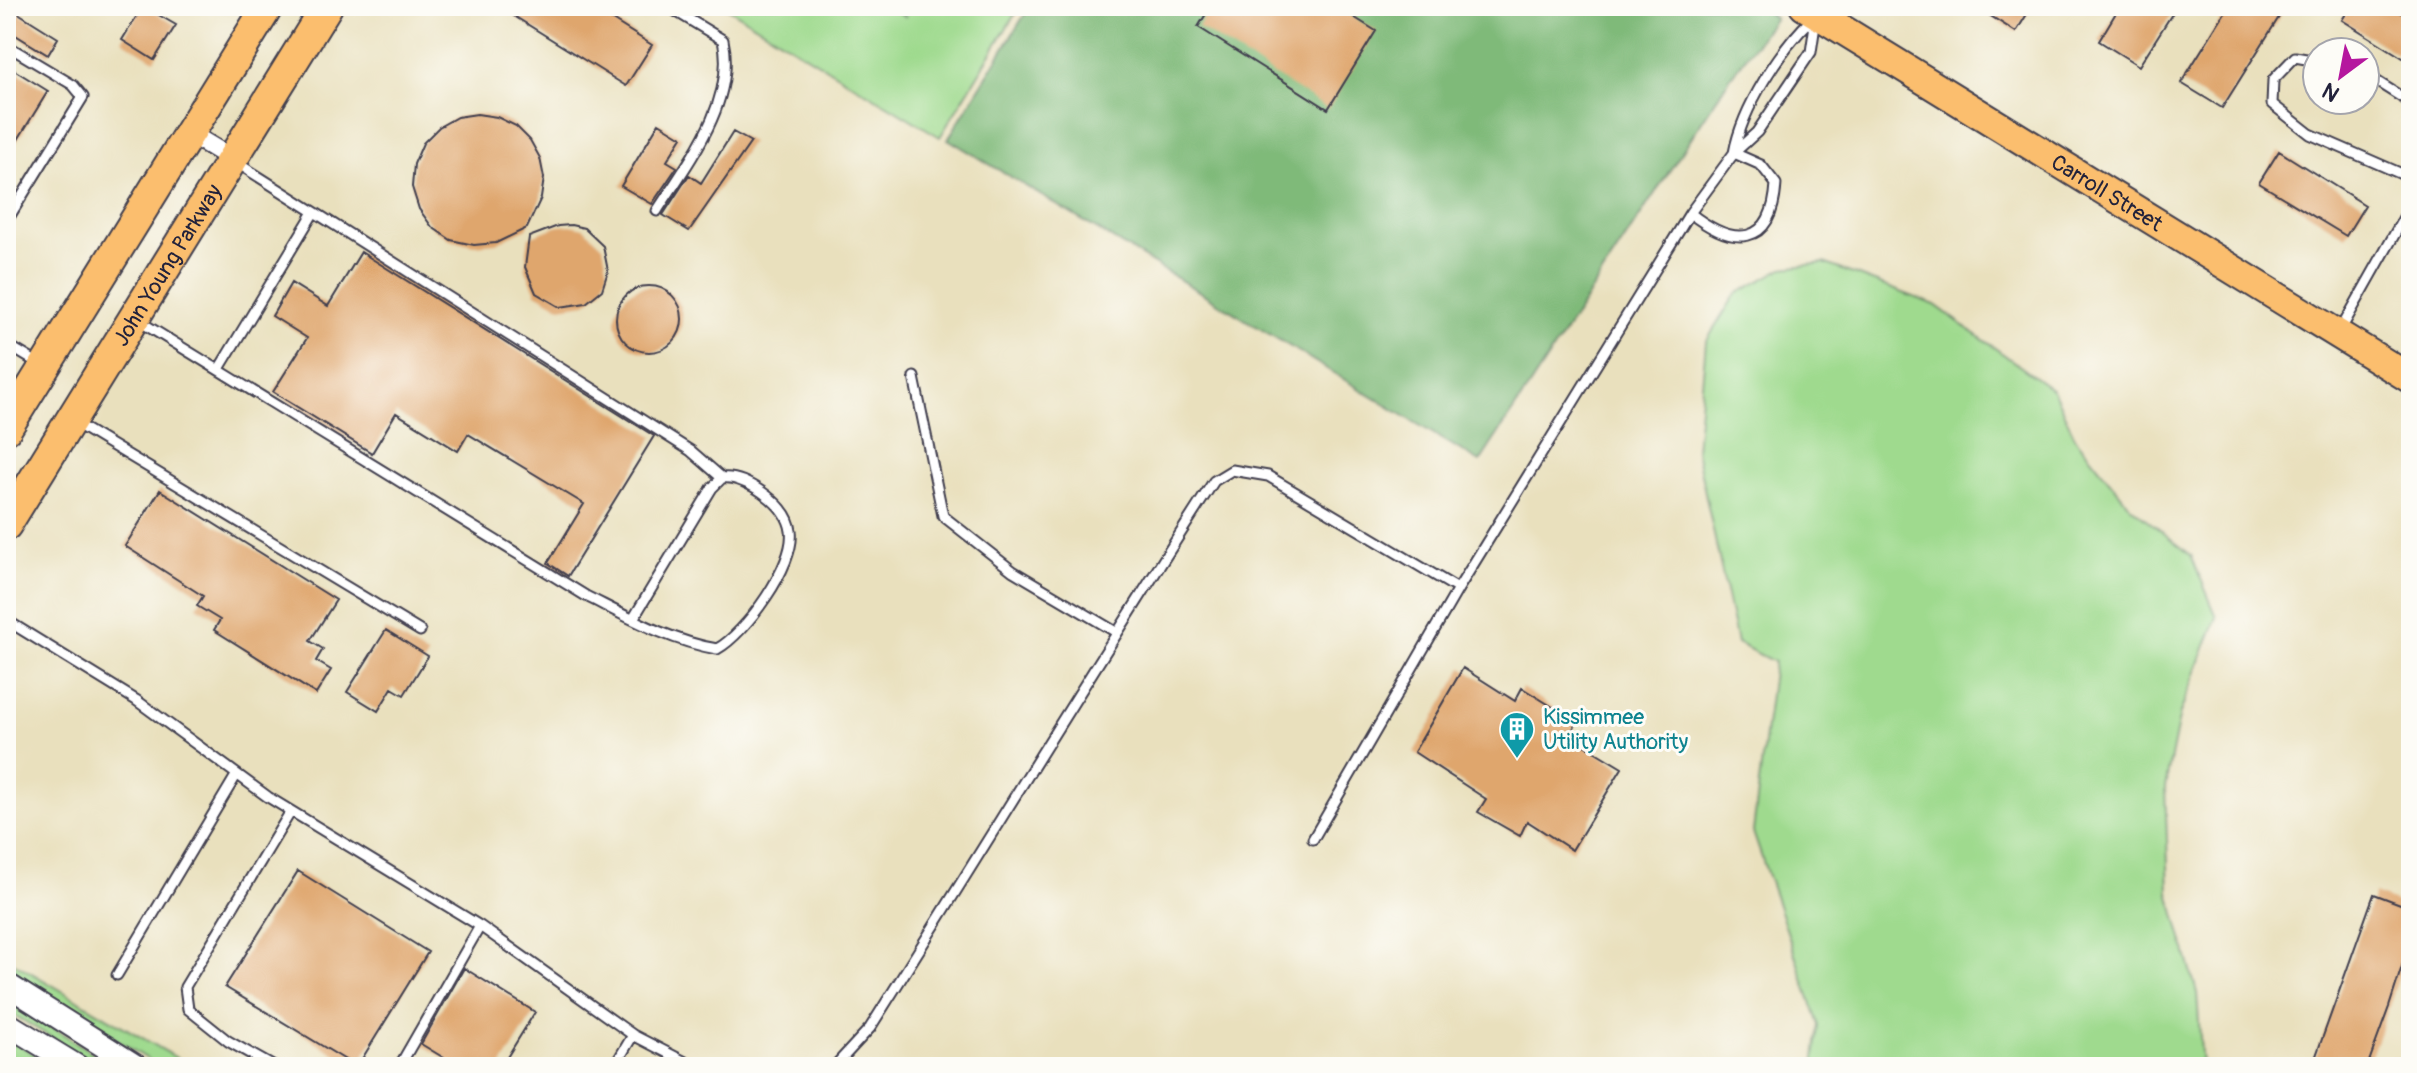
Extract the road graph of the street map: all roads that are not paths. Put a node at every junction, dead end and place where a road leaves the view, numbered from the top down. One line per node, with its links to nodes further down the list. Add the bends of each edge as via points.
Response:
1 (268, 6): 9 (highway)
2 (327, 6): 11 (highway, John Young Parkway)
3 (667, 6): 14 (lane, via 723,40 725,68 707,130)
4 (1815, 9): 10 (lane, via 1790,40 1738,129); 10 (lane, via 1811,52 1757,132); 19 (main road, Carroll Street)
5 (6, 45): 17 (lane, via 73,85 83,97)
6 (2301, 58): 12 (lane, via 2295,57 2273,80 2272,104 2310,134)
7 (2381, 84): 8 (lane)
8 (2411, 103)
9 (189, 133): 11 (street); 21 (highway)
10 (1734, 153): 16 (lane); 16 (lane, via 1761,165 1776,184 1774,209 1763,229 1741,238 1714,232)
11 (232, 159): 15 (lane); 18 (highway, John Young Parkway)
12 (2411, 178)
13 (2411, 205): 19 (lane)
14 (657, 211)
15 (314, 212): 22 (lane); 27 (lane, via 691,451)
16 (1690, 213): 29 (lane)
17 (6, 222)
18 (133, 317): 22 (lane); 25 (highway, John Young Parkway)
19 (2338, 334): 24 (main road, Carroll Street)
20 (6, 344): 21 (lane)
21 (44, 367): 26 (highway)
22 (219, 369): 30 (lane, via 586,596)
23 (914, 377): 33 (lane, via 943,516 1013,571)
24 (2411, 379)
25 (69, 420): 28 (highway, John Young Parkway); 32 (lane)
26 (6, 429)
27 (722, 478): 30 (lane); 30 (lane, via 732,477 775,501 790,524 790,554 758,608 743,630 717,649)
28 (6, 525)
29 (1458, 589): 33 (lane, via 1296,490 1268,476 1232,470 1214,481); 36 (lane)
30 (633, 619)
31 (6, 620): 34 (lane, via 136,700)
32 (420, 631)
33 (1116, 632): 48 (lane, via 870,1028)
34 (237, 774): 35 (lane); 38 (lane)
35 (291, 811): 37 (lane); 44 (lane, via 185,987 188,1009 228,1041)
36 (1313, 839)
37 (480, 926): 41 (lane); 45 (lane)
38 (117, 975)
39 (6, 984): 43 (street)
40 (6, 1023): 42 (street)
41 (633, 1035): 46 (lane); 47 (lane)
42 (78, 1067)
43 (137, 1067)
44 (274, 1067)
45 (399, 1067)
46 (614, 1067)
47 (695, 1067)
48 (834, 1067)

